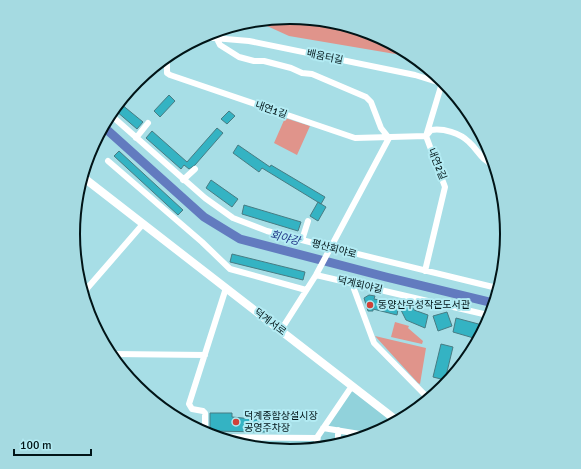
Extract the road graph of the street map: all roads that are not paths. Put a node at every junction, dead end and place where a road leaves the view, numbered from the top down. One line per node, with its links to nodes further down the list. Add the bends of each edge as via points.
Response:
1 (216, 37): 10 (street, via 220,45 239,57 312,74 366,97 371,102 380,128)
2 (217, 37): 4 (street, 배움터길, via 249,41)
3 (167, 64): 10 (street, 내연1길, via 167,73 170,75 355,138)
4 (434, 81)
5 (443, 90): 8 (street, 내연2길)
6 (115, 119): 9 (street, 평산회야로)
7 (148, 123): 9 (street)
8 (426, 136): 10 (street, 내연1길); 12 (street, 내연1길, via 431,130 436,129 455,134 469,141 478,154); 20 (street, 내연2길, via 445,187)
9 (136, 138): 15 (street, 평산회야로)
10 (389, 138): 19 (street)
11 (108, 161): 26 (street, via 230,269)
12 (488, 161)
13 (195, 169): 15 (street)
14 (87, 180): 17 (street, 덕계서로)
15 (183, 180): 18 (street, 평산회야로, via 233,218 267,231)
16 (308, 221): 18 (street)
17 (143, 224): 24 (street, 덕계서로); 25 (street)
18 (302, 240): 19 (street, 평산회야로)
19 (327, 250): 20 (street, 평산회야로); 21 (street)
20 (425, 270): 23 (street, 평산회야로)
21 (317, 272): 22 (street, 덕계회야길); 26 (street)
22 (356, 284): 27 (street, 덕계회야길); 32 (street, via 354,289 374,344)
23 (494, 287)
24 (226, 288): 28 (street, 덕계서로); 30 (street)
25 (87, 289)
26 (306, 290): 28 (street)
27 (485, 314)
28 (281, 330): 31 (street, 덕계서로)
29 (117, 354): 30 (street)
30 (205, 355): 34 (street, via 189,404 192,409 205,413)
31 (352, 386): 33 (street, 덕계서로); 35 (street)
32 (426, 396)
33 (394, 418)
34 (205, 427)
35 (323, 428): 36 (street); 39 (street)
36 (338, 430): 37 (street); 40 (street)
37 (359, 434)
38 (233, 437): 39 (street)
39 (318, 438): 41 (street)
40 (338, 440)
41 (317, 443)

